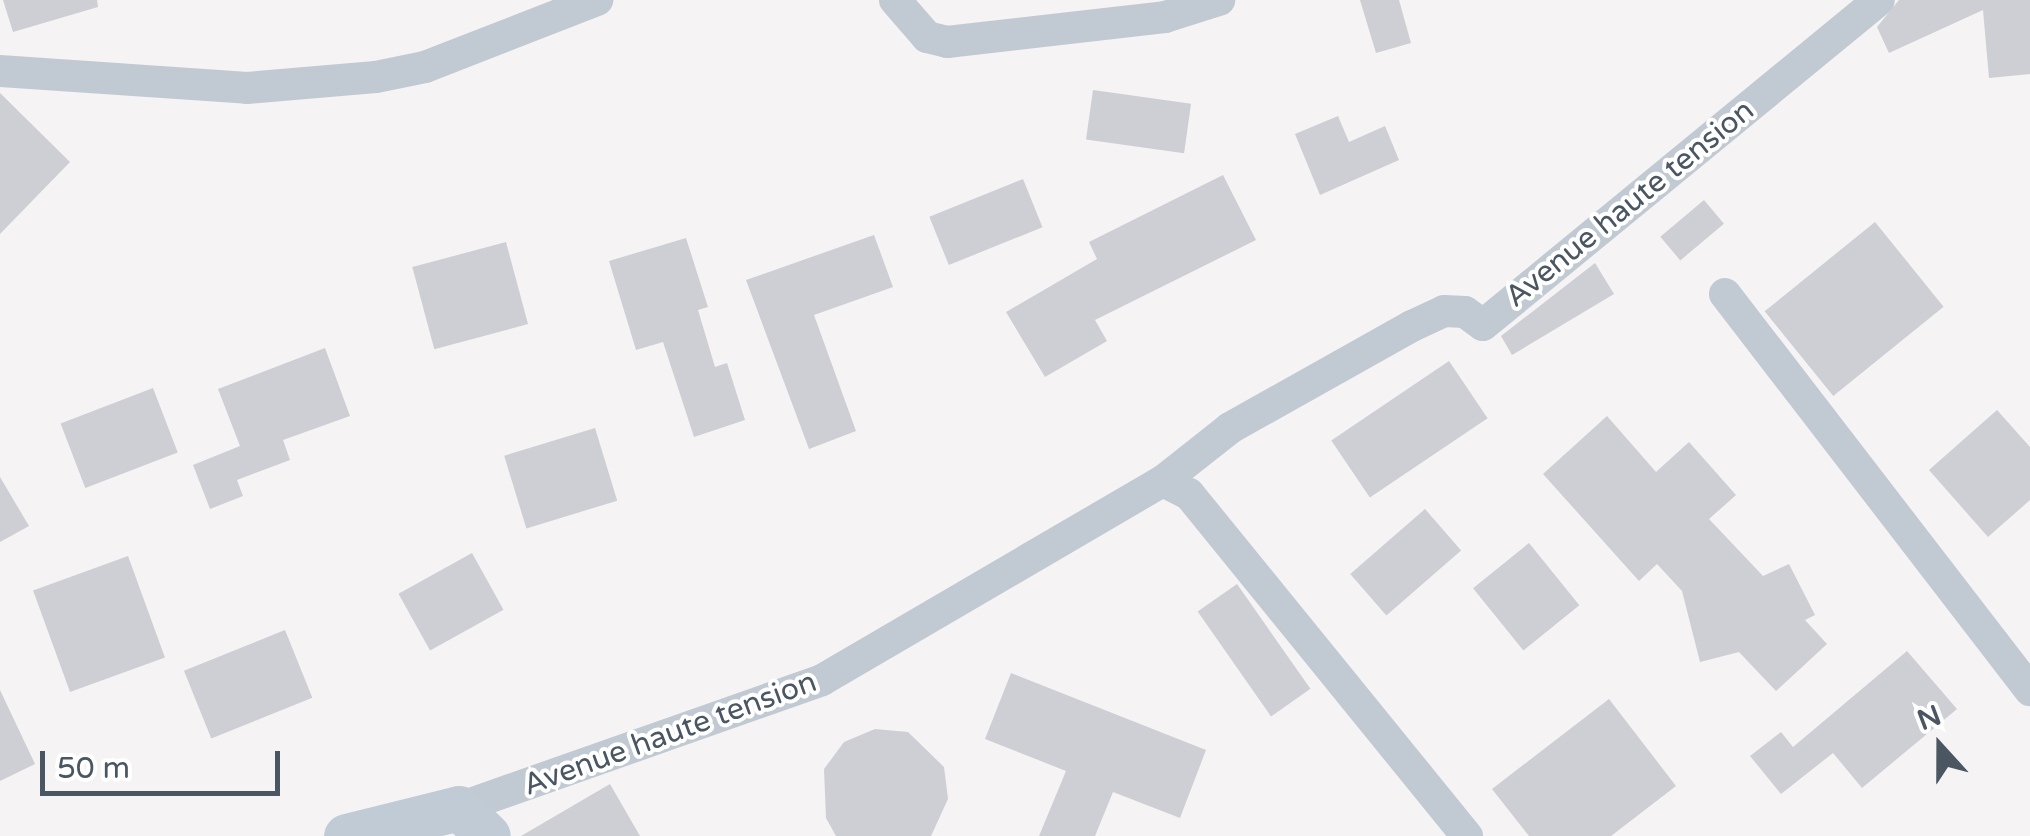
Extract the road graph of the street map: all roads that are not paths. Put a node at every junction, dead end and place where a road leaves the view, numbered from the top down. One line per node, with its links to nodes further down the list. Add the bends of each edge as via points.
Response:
1 (597, 0): 5 (street, via 425,68 376,77 247,88)
2 (895, 0): 3 (street, via 927,38 947,42 1166,17)
3 (1218, 0)
4 (1879, 0): 7 (street, Avenue haute tension, via 1483,325 1465,312 1444,311 1412,326 1256,412)
5 (0, 71)
6 (1725, 294): 8 (street)
7 (1164, 481): 9 (street, Avenue haute tension, via 822,680); 11 (street, via 1189,494)
8 (2030, 690)
9 (473, 822): 10 (street)
10 (346, 836)
11 (1467, 836)

